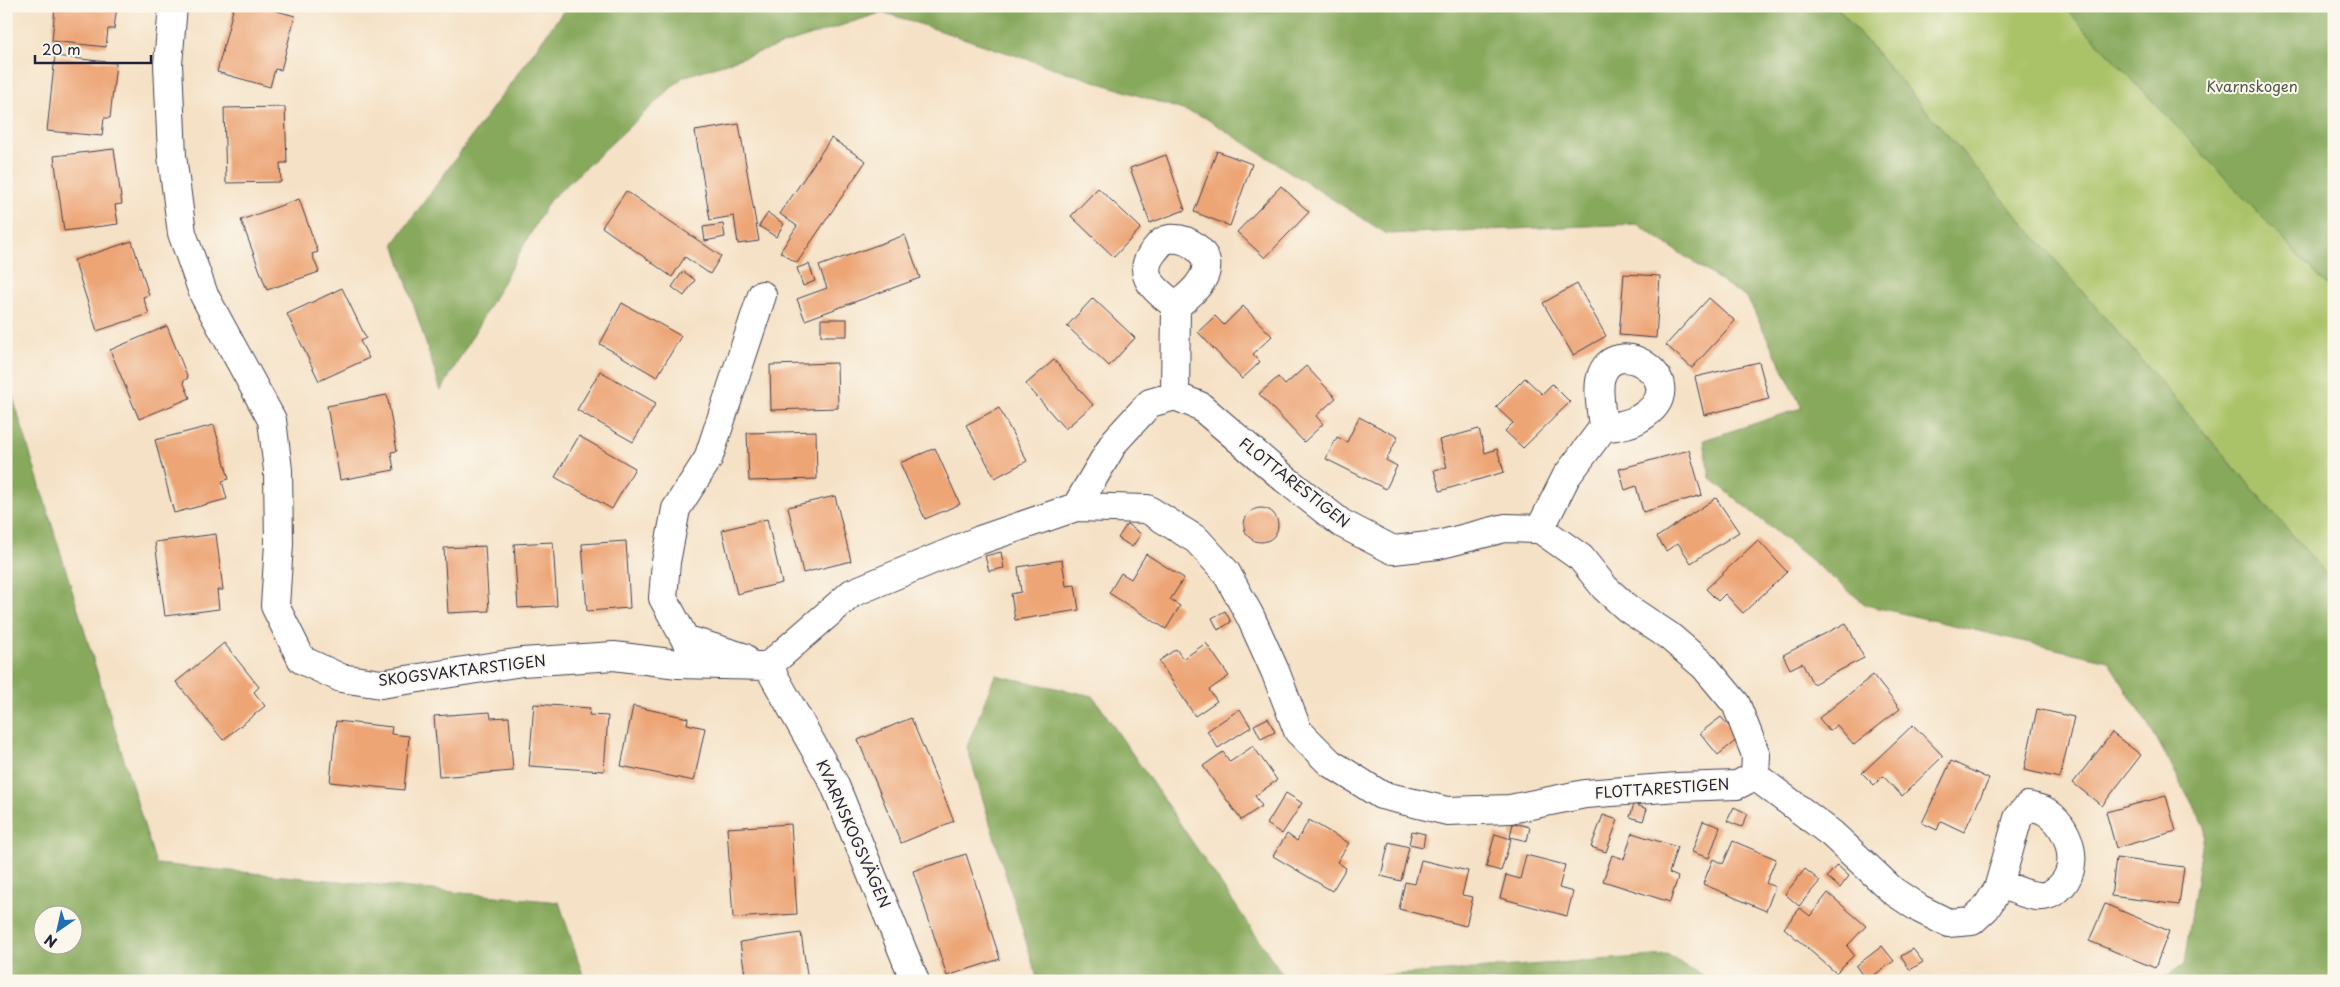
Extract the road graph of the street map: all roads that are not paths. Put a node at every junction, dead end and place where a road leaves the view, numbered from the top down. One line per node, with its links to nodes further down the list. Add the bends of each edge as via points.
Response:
1 (173, 6): 8 (street, SKOGSVAKTARSTIGEN, via 168,64 172,156 182,233 204,295 272,420 278,470 279,544 275,606 302,660 341,678 381,684 522,662 614,656 678,664)
2 (762, 295): 8 (street, via 708,459 676,509 663,598 685,639)
3 (1176, 306): 4 (street)
4 (1175, 396): 6 (street, via 1150,403 1115,441); 7 (street, FLOTTARESTIGEN, via 1200,406 1341,523 1393,550 1438,546 1505,528)
5 (1603, 428): 7 (street, via 1566,478)
6 (1076, 507): 8 (street, FLOTTARESTIGEN, via 980,540 852,593); 9 (street, FLOTTARESTIGEN, via 1147,509 1197,540 1226,572 1251,618 1298,730 1330,762 1381,795 1447,811 1510,808 1585,794 1737,785)
7 (1540, 529): 9 (street, via 1581,558 1605,588 1627,608 1669,636 1704,666 1736,704 1756,754)
8 (768, 666): 11 (street, KVARNSKOGSVÄGEN, via 834,783)
9 (1755, 776): 10 (street, via 1832,834 1893,891 1948,923 1972,921 1986,908)
10 (2000, 883)
11 (915, 981)

